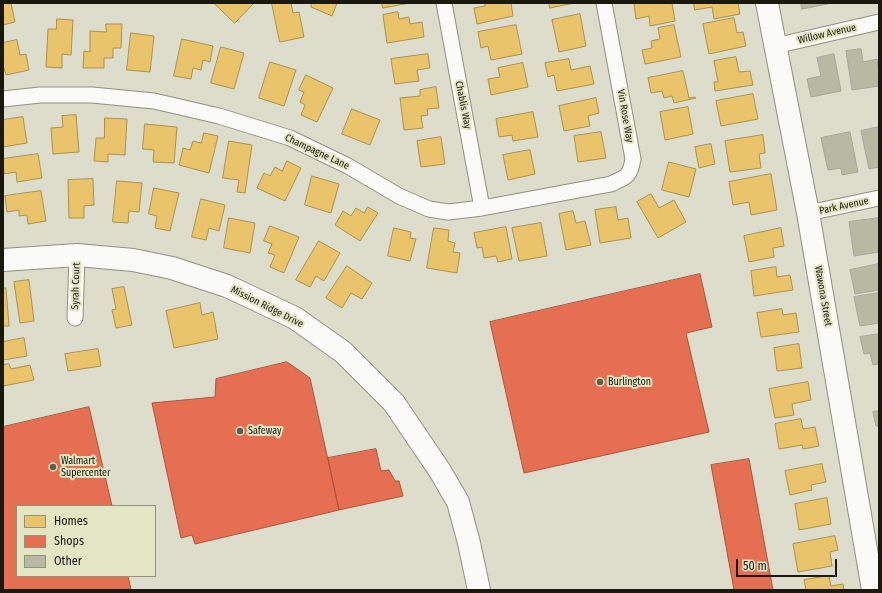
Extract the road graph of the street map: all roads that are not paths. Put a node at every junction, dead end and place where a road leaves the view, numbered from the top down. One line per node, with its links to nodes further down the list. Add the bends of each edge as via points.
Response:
1 (444, 3): 9 (street, Chablis Way)
2 (604, 3): 7 (street, Vin Rose Way, via 633,160 631,171 626,177 611,184)
3 (767, 3): 5 (street, Wawona Street)
4 (879, 22): 5 (street, Willow Avenue)
5 (775, 46): 10 (street, Wawona Street)
6 (3, 99): 9 (street, Champagne Lane, via 92,94 154,101 219,116 290,138 348,166 399,196 429,209 448,212)
7 (577, 190): 9 (street, Champagne Lane)
8 (879, 198): 10 (street, Park Avenue)
9 (482, 208)
10 (808, 213): 15 (street, Wawona Street)
11 (77, 255): 12 (street, Mission Ridge Drive); 13 (street, Syrah Court); 14 (street, Mission Ridge Drive, via 133,260 166,267 227,286 295,318 343,352 394,402 458,502)
12 (3, 260)
13 (75, 318)
14 (479, 590)
15 (873, 590)

